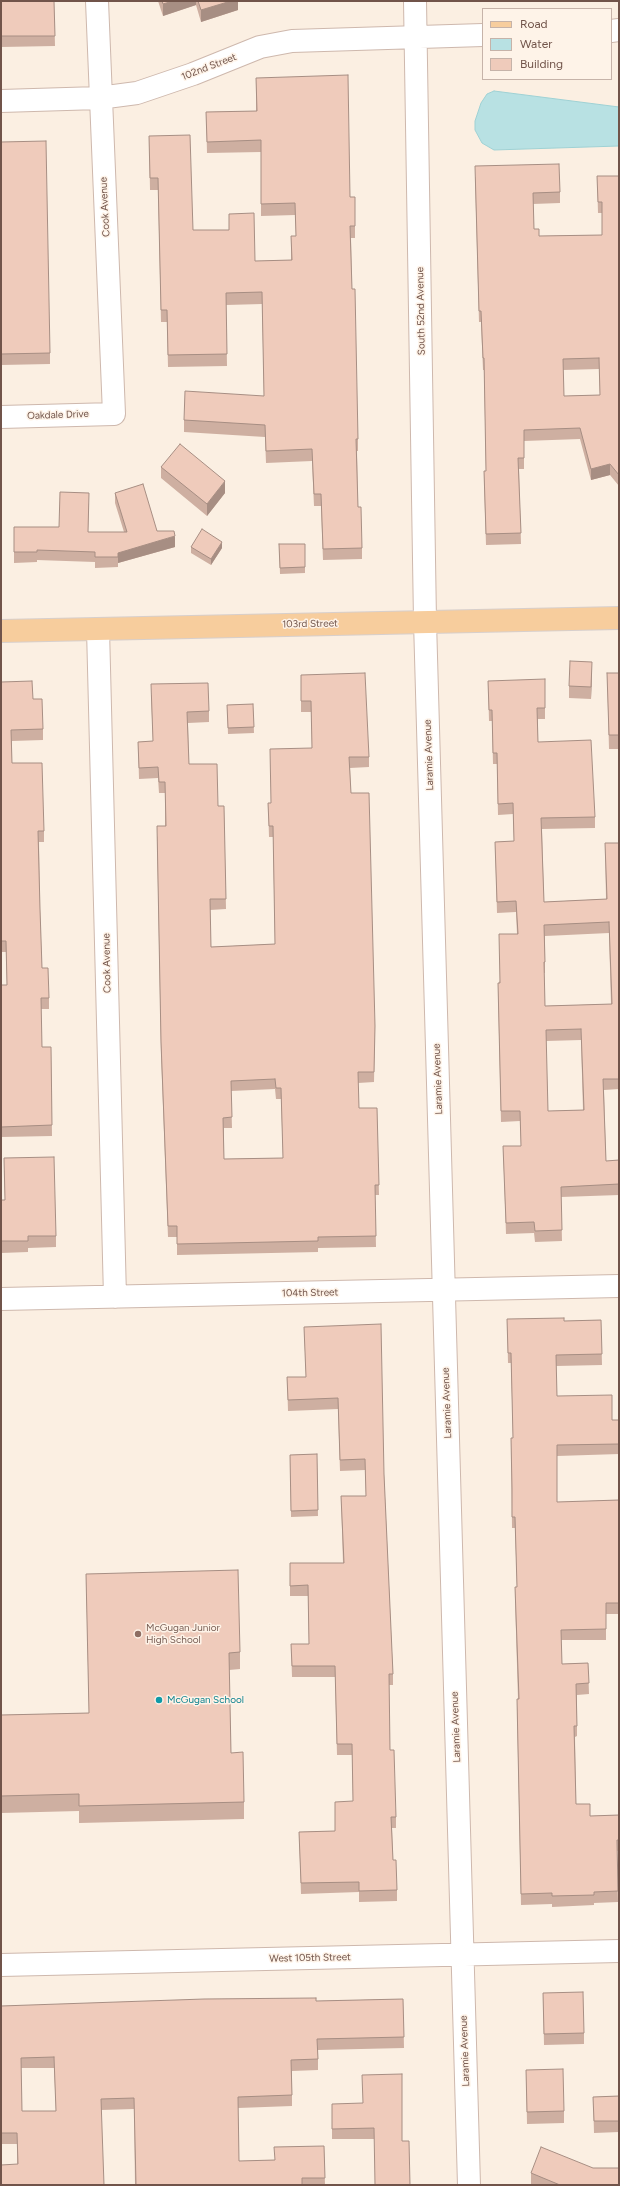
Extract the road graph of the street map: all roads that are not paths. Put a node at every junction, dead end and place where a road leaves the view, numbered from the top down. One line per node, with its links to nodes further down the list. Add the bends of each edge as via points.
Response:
1 (97, 1): 5 (street, Cook Avenue)
2 (416, 1): 4 (street, South 52nd Avenue)
3 (482, 35): 4 (street, 102nd Street)
4 (417, 37): 5 (street, 102nd Street, via 292,40 260,47 137,93); 10 (street, South 52nd Avenue)
5 (100, 98): 6 (street, 102nd Street); 7 (street, Cook Avenue)
6 (1, 101)
7 (114, 414): 8 (street, Oakdale Drive)
8 (1, 417)
9 (619, 618): 10 (main road, 103rd Street)
10 (425, 621): 11 (main road, 103rd Street); 14 (street, Laramie Avenue)
11 (98, 629): 12 (main road, 103rd Street); 15 (street, Cook Avenue)
12 (1, 631)
13 (619, 1286): 14 (street, 104th Street)
14 (444, 1290): 15 (street, 104th Street); 18 (street, Laramie Avenue)
15 (115, 1297): 16 (street, 104th Street)
16 (1, 1299)
17 (619, 1951): 18 (street, West 105th Street)
18 (462, 1955): 19 (street, West 105th Street); 20 (street, Laramie Avenue)
19 (1, 1965)
20 (469, 2185)

